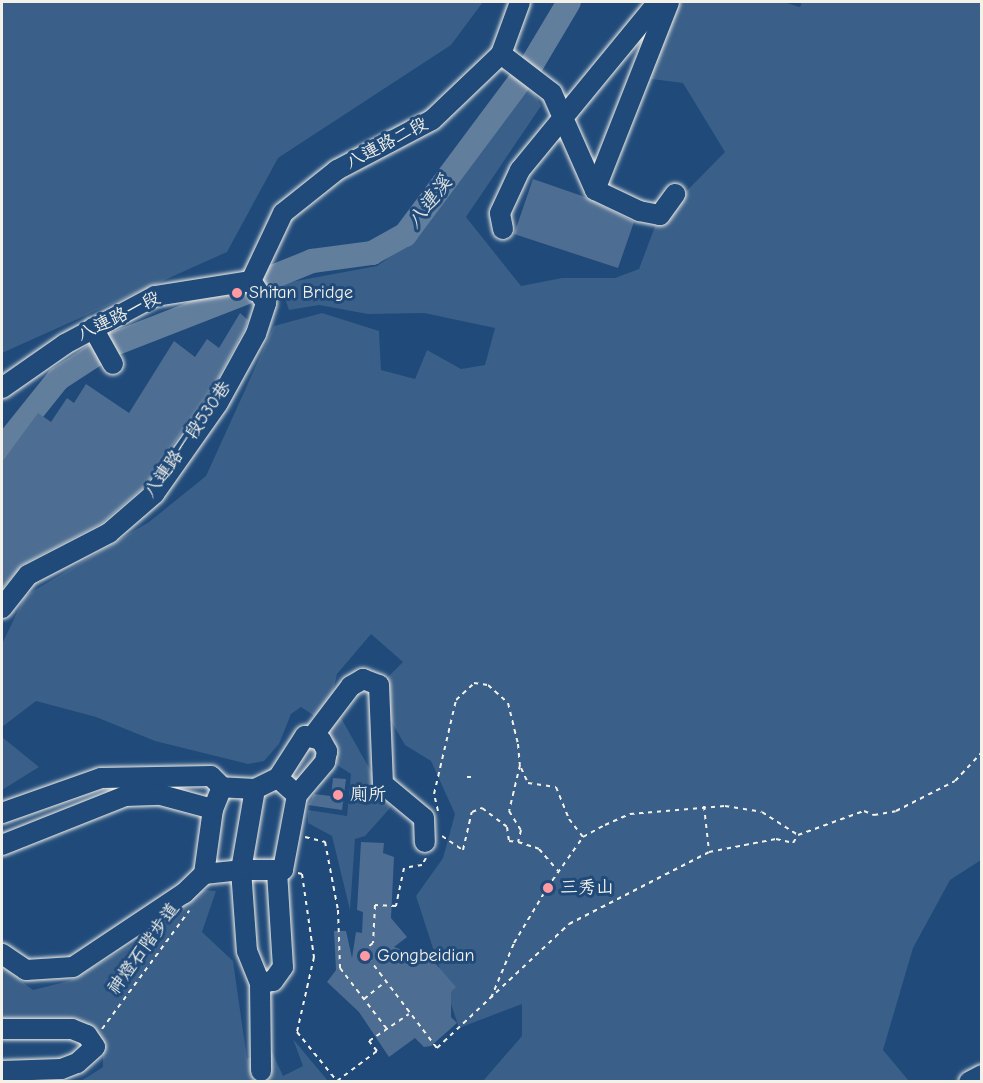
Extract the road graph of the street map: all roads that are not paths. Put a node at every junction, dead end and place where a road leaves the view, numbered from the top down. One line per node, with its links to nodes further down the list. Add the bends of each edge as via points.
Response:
1 (520, 2): 4 (street, 八連路二段)
2 (658, 2): 5 (street, via 611,63)
3 (669, 2): 6 (street)
4 (501, 54): 5 (street, via 552,93); 9 (street, 八連路二段, via 432,120 337,170 283,213)
5 (561, 115): 6 (street); 8 (street, via 520,170 500,213)
6 (596, 190): 7 (street, via 639,211 660,215)
7 (675, 194)
8 (503, 229)
9 (251, 281): 10 (street, 八連路一段, via 155,296); 13 (street, 八連路一段530巷, via 266,303 256,334 218,403 154,494 109,533 28,574)
10 (93, 328): 11 (street); 12 (street, 八連路一段)
11 (113, 364)
12 (2, 388)
13 (2, 608)
14 (313, 736): 15 (street, via 305,736); 18 (street, via 327,751 325,762); 21 (street, via 351,686 363,680 380,685 383,784 424,818)
15 (278, 778): 17 (street); 18 (street)
16 (222, 787): 17 (street); 19 (street); 20 (street, via 211,776 101,778)
17 (255, 789): 23 (street)
18 (297, 795): 24 (street)
19 (213, 809): 22 (street, via 161,795 125,796); 25 (street)
20 (2, 813)
21 (430, 844)
22 (2, 845)
23 (241, 870): 24 (street); 25 (street); 27 (street, via 247,951)
24 (280, 871): 27 (street, via 283,967 273,981)
25 (204, 874): 26 (street, via 184,893 73,967 26,970)
26 (2, 954)
27 (260, 983): 30 (street)
28 (2, 1029): 29 (street, via 72,1029 93,1041 91,1054 61,1069)
29 (2, 1071)
30 (261, 1071)
31 (981, 1075): 32 (street)
32 (969, 1082)

